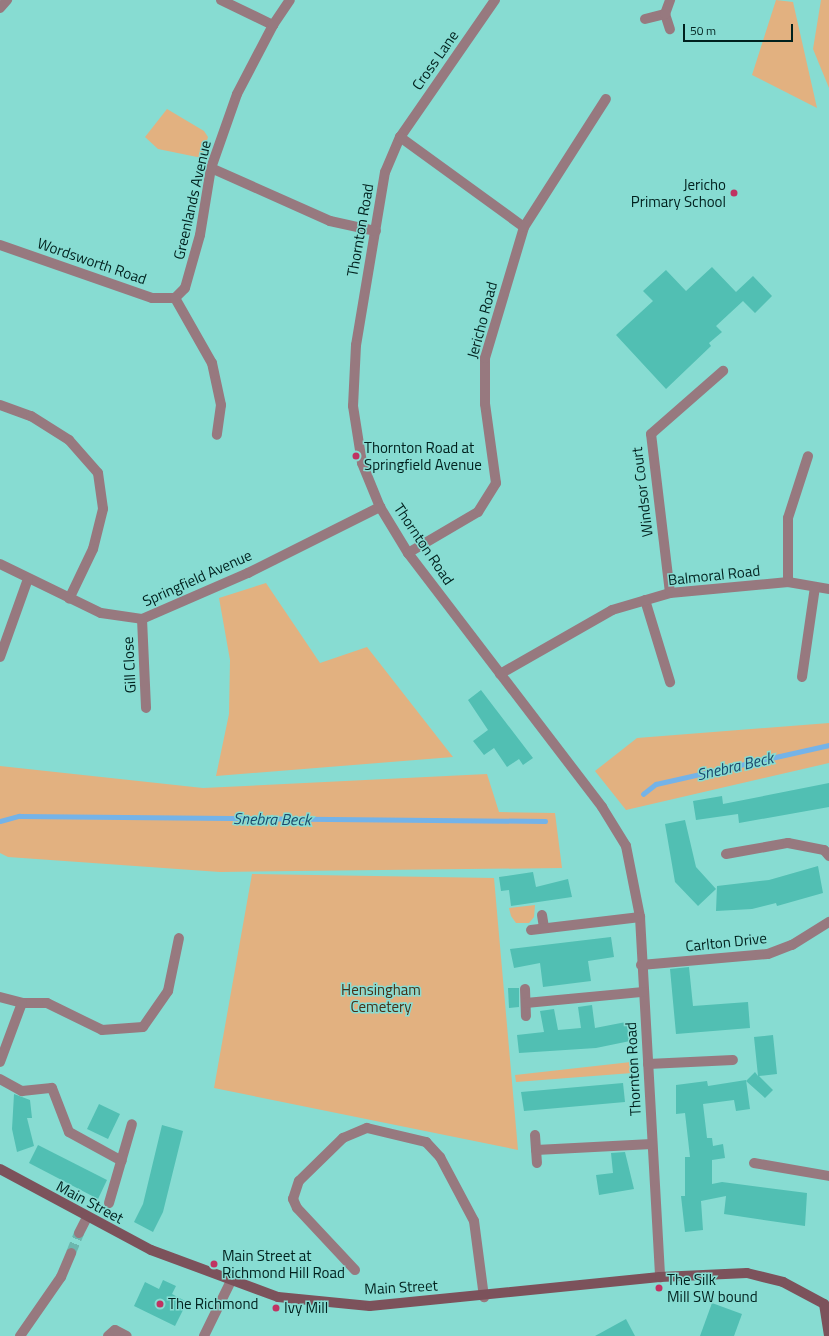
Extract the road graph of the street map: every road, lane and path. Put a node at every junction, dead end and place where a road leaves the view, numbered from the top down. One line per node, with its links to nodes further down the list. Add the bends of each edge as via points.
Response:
1 (7, 0): 6 (street)
2 (221, 0): 9 (street)
3 (290, 0): 9 (street, Greenlands Avenue)
4 (495, 0): 12 (street, Cross Lane)
5 (670, 0): 7 (street)
6 (0, 8)
7 (665, 14): 8 (street); 10 (street)
8 (645, 19)
9 (272, 24): 13 (street, Greenlands Avenue, via 237,94)
10 (670, 29)
11 (606, 99): 14 (street, Jericho Road)
12 (400, 137): 14 (street); 15 (street, Thornton Road, via 385,172)
13 (212, 168): 15 (street, via 330,221); 17 (street, Greenlands Avenue, via 200,235 186,288)
14 (524, 227): 23 (street, Jericho Road, via 485,358 485,404 496,483 478,512)
15 (376, 231): 22 (street, Thornton Road, via 356,345 353,406 362,463)
16 (0, 245): 17 (street, Wordsworth Road, via 152,298)
17 (175, 298): 20 (street, via 212,363 222,405)
18 (723, 371): 29 (street, Windsor Court, via 651,434)
19 (0, 405): 30 (street, via 31,416 69,440 98,473 103,509 93,549)
20 (217, 435)
21 (808, 456): 26 (street, via 788,518)
22 (380, 507): 23 (street, Thornton Road); 32 (street, Springfield Avenue, via 248,573)
23 (408, 553): 34 (street, Thornton Road)
24 (0, 564): 25 (street, Springfield Avenue)
25 (28, 579): 30 (street, Springfield Avenue); 33 (street)
26 (788, 582): 27 (street, Balmoral Road); 29 (street, Balmoral Road)
27 (815, 587): 28 (street, Balmoral Road); 35 (street)
28 (829, 590)
29 (670, 593): 31 (street, Balmoral Road)
30 (69, 599): 32 (street, Springfield Avenue, via 101,613)
31 (645, 600): 34 (street, Balmoral Road, via 612,610); 36 (street)
32 (142, 619): 37 (street, Gill Close)
33 (0, 657)
34 (500, 674): 41 (street, Thornton Road, via 602,807 626,846)
35 (802, 677)
36 (670, 682)
37 (146, 708)
38 (726, 854): 39 (street, via 788,843 824,850)
39 (829, 856)
40 (542, 914): 43 (street)
41 (640, 917): 43 (street); 46 (street, Thornton Road)
42 (829, 922): 46 (street, Carlton Drive, via 792,945 768,954)
43 (544, 928): 44 (street)
44 (531, 930)
45 (179, 938): 50 (street, via 168,991 144,1027 102,1030 47,1003)
46 (641, 965): 48 (street, Thornton Road)
47 (525, 989): 51 (street)
48 (643, 992): 51 (street); 55 (street, Thornton Road)
49 (0, 998): 50 (street)
50 (22, 1003): 54 (street)
51 (526, 1003): 52 (street)
52 (526, 1016)
53 (733, 1060): 55 (street)
54 (0, 1062)
55 (648, 1064): 59 (street, Thornton Road)
56 (0, 1079): 61 (street, via 22,1091 52,1088 69,1132)
57 (132, 1124): 61 (street)
58 (535, 1135): 60 (street)
59 (652, 1144): 60 (street); 71 (street, Thornton Road)
60 (536, 1150): 62 (street)
61 (122, 1161): 66 (street)
62 (537, 1163)
63 (754, 1163): 65 (street)
64 (0, 1169): 67 (main road, Main Street)
65 (829, 1176)
66 (109, 1203)
67 (86, 1219): 68 (street); 72 (main road, Main Street)
68 (79, 1233)
69 (71, 1253): 77 (street, via 61,1277)
70 (355, 1270): 73 (street, via 297,1208 293,1199 298,1182 343,1138 368,1128 426,1142 440,1157 474,1221)
71 (660, 1277): 73 (main road, Main Street); 74 (main road, Main Street, via 752,1273 783,1282)
72 (230, 1283): 73 (main road, Main Street, via 278,1298 370,1306); 79 (street)
73 (484, 1297)
74 (826, 1302): 76 (main road)
75 (112, 1333): 78 (street)
76 (829, 1335)
77 (20, 1336)
78 (127, 1336)
79 (204, 1336)

